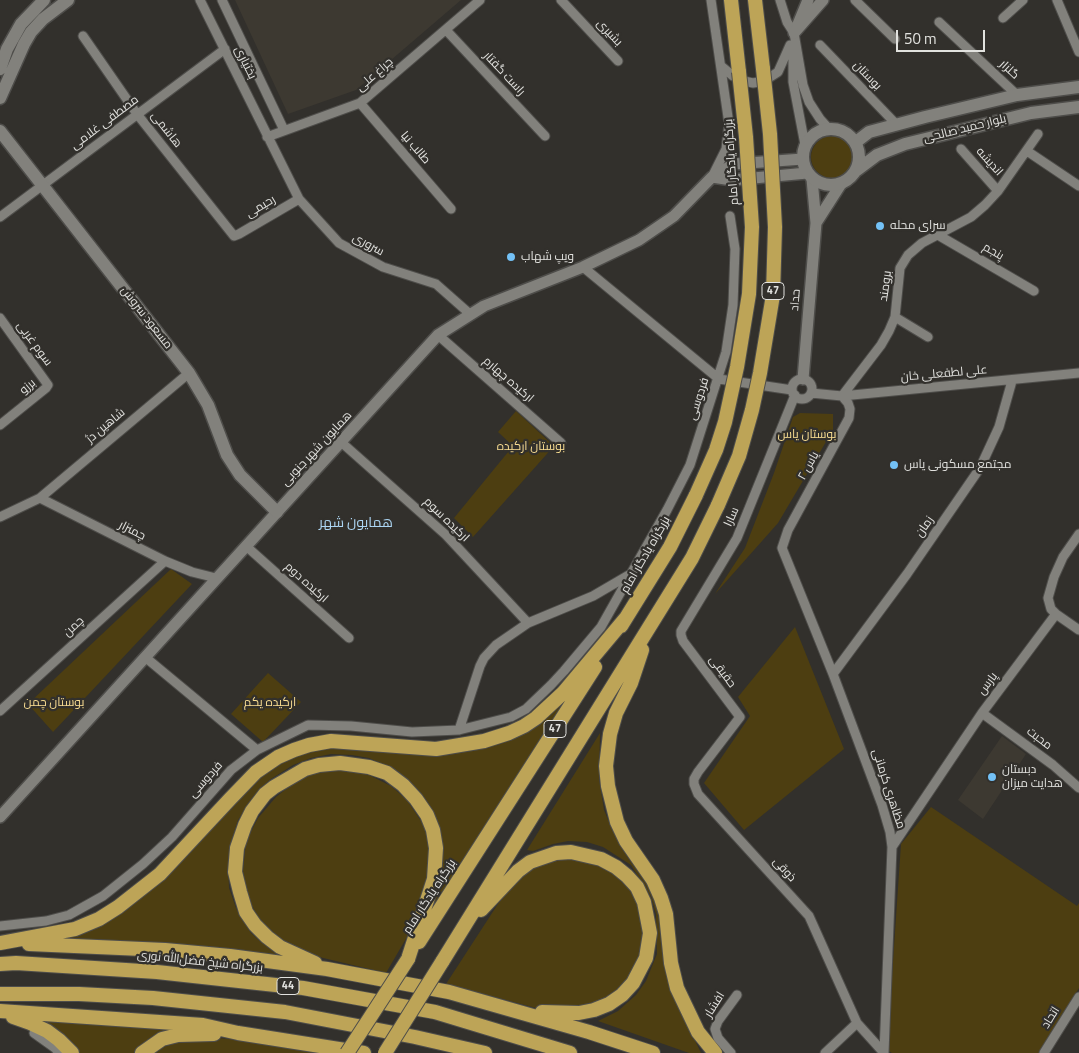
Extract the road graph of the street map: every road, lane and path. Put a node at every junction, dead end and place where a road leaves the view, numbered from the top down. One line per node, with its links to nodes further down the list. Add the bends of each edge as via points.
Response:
1 (68, 0): 30 (main road, via 31,32)
2 (200, 0): 24 (street, بختیاری)
3 (222, 0): 36 (street, بختیاری)
4 (480, 0): 18 (street, چراغ‌ علی)
5 (561, 0): 25 (street, بشیری)
6 (711, 0): 26 (street)
7 (731, 0): 89 (highway, بزرگراه یادگار امام / 47, bridge, via 752,227 749,294 737,367 726,422 716,450 670,547)
8 (755, 0): 91 (highway, 47, bridge, via 770,134 776,227 773,295 760,373 739,456 692,558)
9 (780, 0): 19 (street)
10 (808, 0): 19 (street)
11 (824, 0): 19 (street)
12 (855, 0): 21 (street)
13 (1023, 0): 16 (street)
14 (1057, 0): 23 (street)
15 (42, 2): 27 (main road, via 21,24)
16 (1003, 18)
17 (940, 22): 29 (street, گلزار)
18 (446, 30): 31 (street, چراغ‌ علی); 39 (street, راست گفتار)
19 (794, 33): 26 (street, via 778,72 764,82 744,81); 35 (street, via 809,102); 42 (street, via 793,82)
20 (83, 36): 33 (street, هاشمی)
21 (895, 40)
22 (820, 45): 34 (street, بوستان)
23 (1078, 48)
24 (225, 49): 33 (street, مصطفی غلامی); 40 (street, بختیاری)
25 (618, 61)
26 (721, 66): 48 (street, via 729,124 726,149)
27 (0, 69)
28 (1079, 88): 29 (main road, بلوار حمید صالحی)
29 (1017, 95): 34 (main road, بلوار حمید صالحی)
30 (0, 98)
31 (360, 103): 36 (street, چراغ‌ علی); 54 (street, طالب‌ نیا)
32 (1079, 107): 46 (main road, بلوار حمید صالحی, via 1031,113 905,144 877,155)
33 (137, 114): 50 (street, مصطفی غلامی); 59 (street, هاشمی)
34 (896, 124): 41 (main road, بلوار حمید صالحی, via 869,132)
35 (829, 129): 41 (main road, via 844,132); 42 (main road, via 815,133)
36 (284, 130): 40 (street, چراغ‌ علی)
37 (0, 131): 50 (main road, مسعود سروش)
38 (1038, 134): 44 (street, برومند)
39 (545, 136)
40 (267, 137): 53 (street, سروری)
41 (856, 142): 46 (main road, via 860,155)
42 (806, 145): 45 (main road)
43 (961, 149): 52 (street, اندیشه)
44 (1027, 151): 51 (street); 52 (street, برومند)
45 (803, 159): 47 (main road); 48 (street, همایون‌ شهر جنوبی, via 734,164)
46 (857, 170): 49 (main road)
47 (810, 176): 48 (street, via 732,180); 49 (main road, via 826,185); 57 (street, حداد)
48 (712, 177): 60 (street, همایون‌ شهر جنوبی, via 674,216 655,230)
49 (840, 184): 57 (street)
50 (43, 185): 56 (street, مصطفی غلامی); 67 (main road, مسعود سروش)
51 (1079, 186)
52 (998, 191): 58 (street, برومند, via 971,217)
53 (299, 198): 59 (street, رحیمی); 62 (street, سروری, via 339,243 383,267 436,284)
54 (451, 209)
55 (730, 216): 69 (street, فردوسی, via 735,249 734,305)
56 (0, 217)
57 (816, 223): 70 (street, حداد)
58 (938, 235): 61 (street, پنجم); 64 (street, برومند, via 913,250 902,264)
59 (234, 236)
60 (583, 267): 62 (street, همایون‌ شهر جنوبی); 69 (street)
61 (1034, 291)
62 (470, 314): 65 (street, همایون‌ شهر جنوبی)
63 (0, 318): 72 (street, سوم غربی)
64 (895, 318): 66 (street); 75 (street, برومند, via 881,345)
65 (438, 335): 77 (street, همایون‌ شهر جنوبی); 78 (street, ارکیده چهارم)
66 (928, 337)
67 (189, 373): 79 (street, شاهین دژ); 80 (main road, مسعود سروش, via 208,405 227,454 240,475)
68 (1079, 373): 71 (street, علی لطفعلی خان)
69 (719, 379): 73 (street); 86 (street, فردوسی, via 690,465)
70 (803, 379): 73 (street, via 795,381); 74 (street, via 811,384)
71 (1012, 381): 75 (street, علی لطفعلی خان); 96 (street, زمان, via 999,427 980,468)
72 (48, 385): 76 (street, برزو)
73 (794, 393): 74 (street, via 804,399); 94 (street, سارا, via 737,538 681,631)
74 (812, 393): 75 (street, علی لطفعلی خان)
75 (842, 396): 84 (street, یاس ۲, via 850,409 849,418 788,530)
76 (1, 422)
77 (342, 442): 80 (street, همایون‌ شهر جنوبی); 90 (street, ارکیده سوم, via 446,535)
78 (561, 443)
79 (40, 498): 81 (street, شاهین دژ); 85 (street, چمنزار)
80 (277, 512): 83 (street, همایون‌ شهر جنوبی)
81 (0, 517)
82 (1079, 534): 88 (street, via 1062,557 1048,593 1051,609)
83 (246, 546): 87 (street, همایون‌ شهر جنوبی); 93 (street, ارکیده دوم)
84 (782, 548): 96 (street, مظاهری کرمانی)
85 (165, 561): 87 (street, چمنزار); 97 (street, چمن)
86 (630, 575): 90 (street, via 592,596); 100 (street, فردوسی, via 601,627 526,709 511,717)
87 (216, 578): 95 (street, همایون‌ شهر جنوبی)
88 (1056, 614): 92 (street); 98 (street, پارس)
89 (625, 619): 107 (highway, via 562,693 524,726 484,741 436,749 331,741 294,750 256,772 160,874 118,907 74,929); 108 (highway, بزرگراه یادگار امام / 47)
90 (528, 623): 100 (street, via 496,645 484,658)
91 (649, 628): 106 (highway, 47); 128 (highway, via 610,734 606,766 608,786 617,822 626,841 662,898 677,988 698,1032)
92 (1079, 630)
93 (349, 638)
94 (684, 641): 99 (street, حقیقی)
95 (145, 657): 101 (street); 103 (street, همایون‌ شهر جنوبی)
96 (833, 674): 104 (street, مظاهری کرمانی, via 882,805)
97 (0, 711)
98 (982, 712): 102 (street, محبت); 104 (street, پارس)
99 (740, 717): 116 (street, ذوقی, via 694,778 695,790 809,916)
100 (459, 730): 101 (street, فردوسی, via 412,732 308,725)
101 (256, 750): 105 (street, فردوسی, via 231,770 144,864 103,896 69,915)
102 (1079, 788)
103 (0, 817)
104 (892, 847): 131 (street, مظاهری کرمانی)
105 (0, 926)
106 (462, 931): 114 (highway, via 518,871 530,862 556,853 571,852 601,859 616,866 637,887 649,918 649,947 638,975 622,996 609,1004 579,1013); 124 (highway, 47, bridge)
107 (0, 944): 110 (highway, via 165,950)
108 (408, 959): 110 (highway, via 429,898 436,864 433,830 427,816 409,792 387,774 355,764 319,765 294,774 265,794 245,825 237,848 236,872 246,912 255,925 280,947); 122 (highway, بزرگراه یادگار امام / 47, bridge)
109 (0, 964): 126 (highway, بزرگراه شیخ فضل‌الله نوری / 44, via 157,972 302,988 435,1012)
110 (326, 969): 114 (highway, via 449,992)
111 (0, 994): 125 (highway, 44, via 153,998 286,1012)
112 (736, 995): 129 (street, افشار, via 716,1029 718,1038)
113 (1079, 997): 132 (street, اتحاد)
114 (515, 1011): 127 (highway)
115 (0, 1012): 118 (highway, via 203,1025); 120 (highway, via 47,1031)
116 (857, 1023): 130 (street); 131 (street, ذوقی)
117 (34, 1033): 119 (street)
118 (238, 1033): 121 (highway, via 178,1035 162,1039); 123 (highway)
119 (59, 1053)
120 (72, 1053)
121 (142, 1053)
122 (347, 1053)
123 (364, 1053)
124 (385, 1053)
125 (485, 1053)
126 (570, 1053)
127 (653, 1053)
128 (715, 1053)
129 (731, 1053)
130 (825, 1053)
131 (884, 1053)
132 (1044, 1053)

